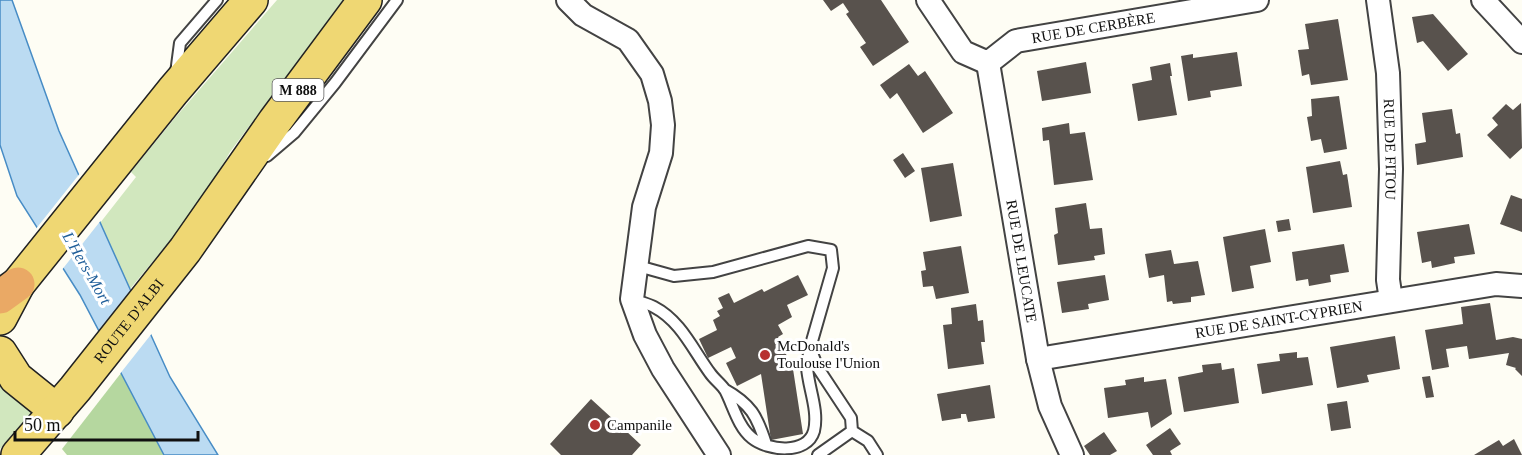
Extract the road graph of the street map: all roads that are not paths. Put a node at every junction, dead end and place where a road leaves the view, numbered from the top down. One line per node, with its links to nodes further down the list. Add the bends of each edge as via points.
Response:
1 (217, 0): 12 (lane, via 180,43)
2 (251, 0): 12 (main road)
3 (365, 0): 13 (main road, ROUTE D'ALBI / M 888)
4 (397, 0): 13 (lane, ROUTE D'ALBI, via 294,133)
5 (568, 0): 14 (street, via 583,15 628,40 652,74 660,100 661,153 644,207)
6 (928, 0): 11 (street, via 963,52)
7 (1257, 0): 11 (street, RUE DE CERBÈRE, via 1016,41)
8 (1378, 0): 18 (street, RUE DE FITOU, via 1388,73)
9 (1483, 0): 10 (street)
10 (1522, 42)
11 (988, 63): 22 (street, RUE DE LEUCATE)
12 (173, 91): 16 (main road)
13 (234, 183): 24 (main road, ROUTE D'ALBI / M 888)
14 (638, 266): 17 (street); 20 (lane, via 674,276 713,272 808,246 831,250 832,268)
15 (1522, 286): 18 (street, RUE DE SAINT-CYPRIEN, via 1496,284)
16 (5, 291): 19 (main road)
17 (632, 299): 23 (lane, via 655,307 674,321); 28 (street, via 663,369)
18 (1391, 300): 22 (street, RUE DE SAINT-CYPRIEN)
19 (0, 318)
20 (810, 348): 25 (lane, via 818,368 851,418); 26 (lane, via 807,365 815,419 813,432 807,444 795,449)
21 (0, 353): 24 (main road, via 16,378)
22 (1038, 359): 31 (street, RUE DE LEUCATE, via 1050,406)
23 (724, 389): 26 (lane, via 750,437); 26 (lane, via 752,410)
24 (66, 400): 27 (main road, ROUTE D'ALBI / M 888)
25 (852, 431): 29 (lane); 30 (lane, via 868,441)
26 (766, 444)
27 (18, 455)
28 (719, 455)
29 (818, 455)
30 (877, 455)
31 (1072, 455)

